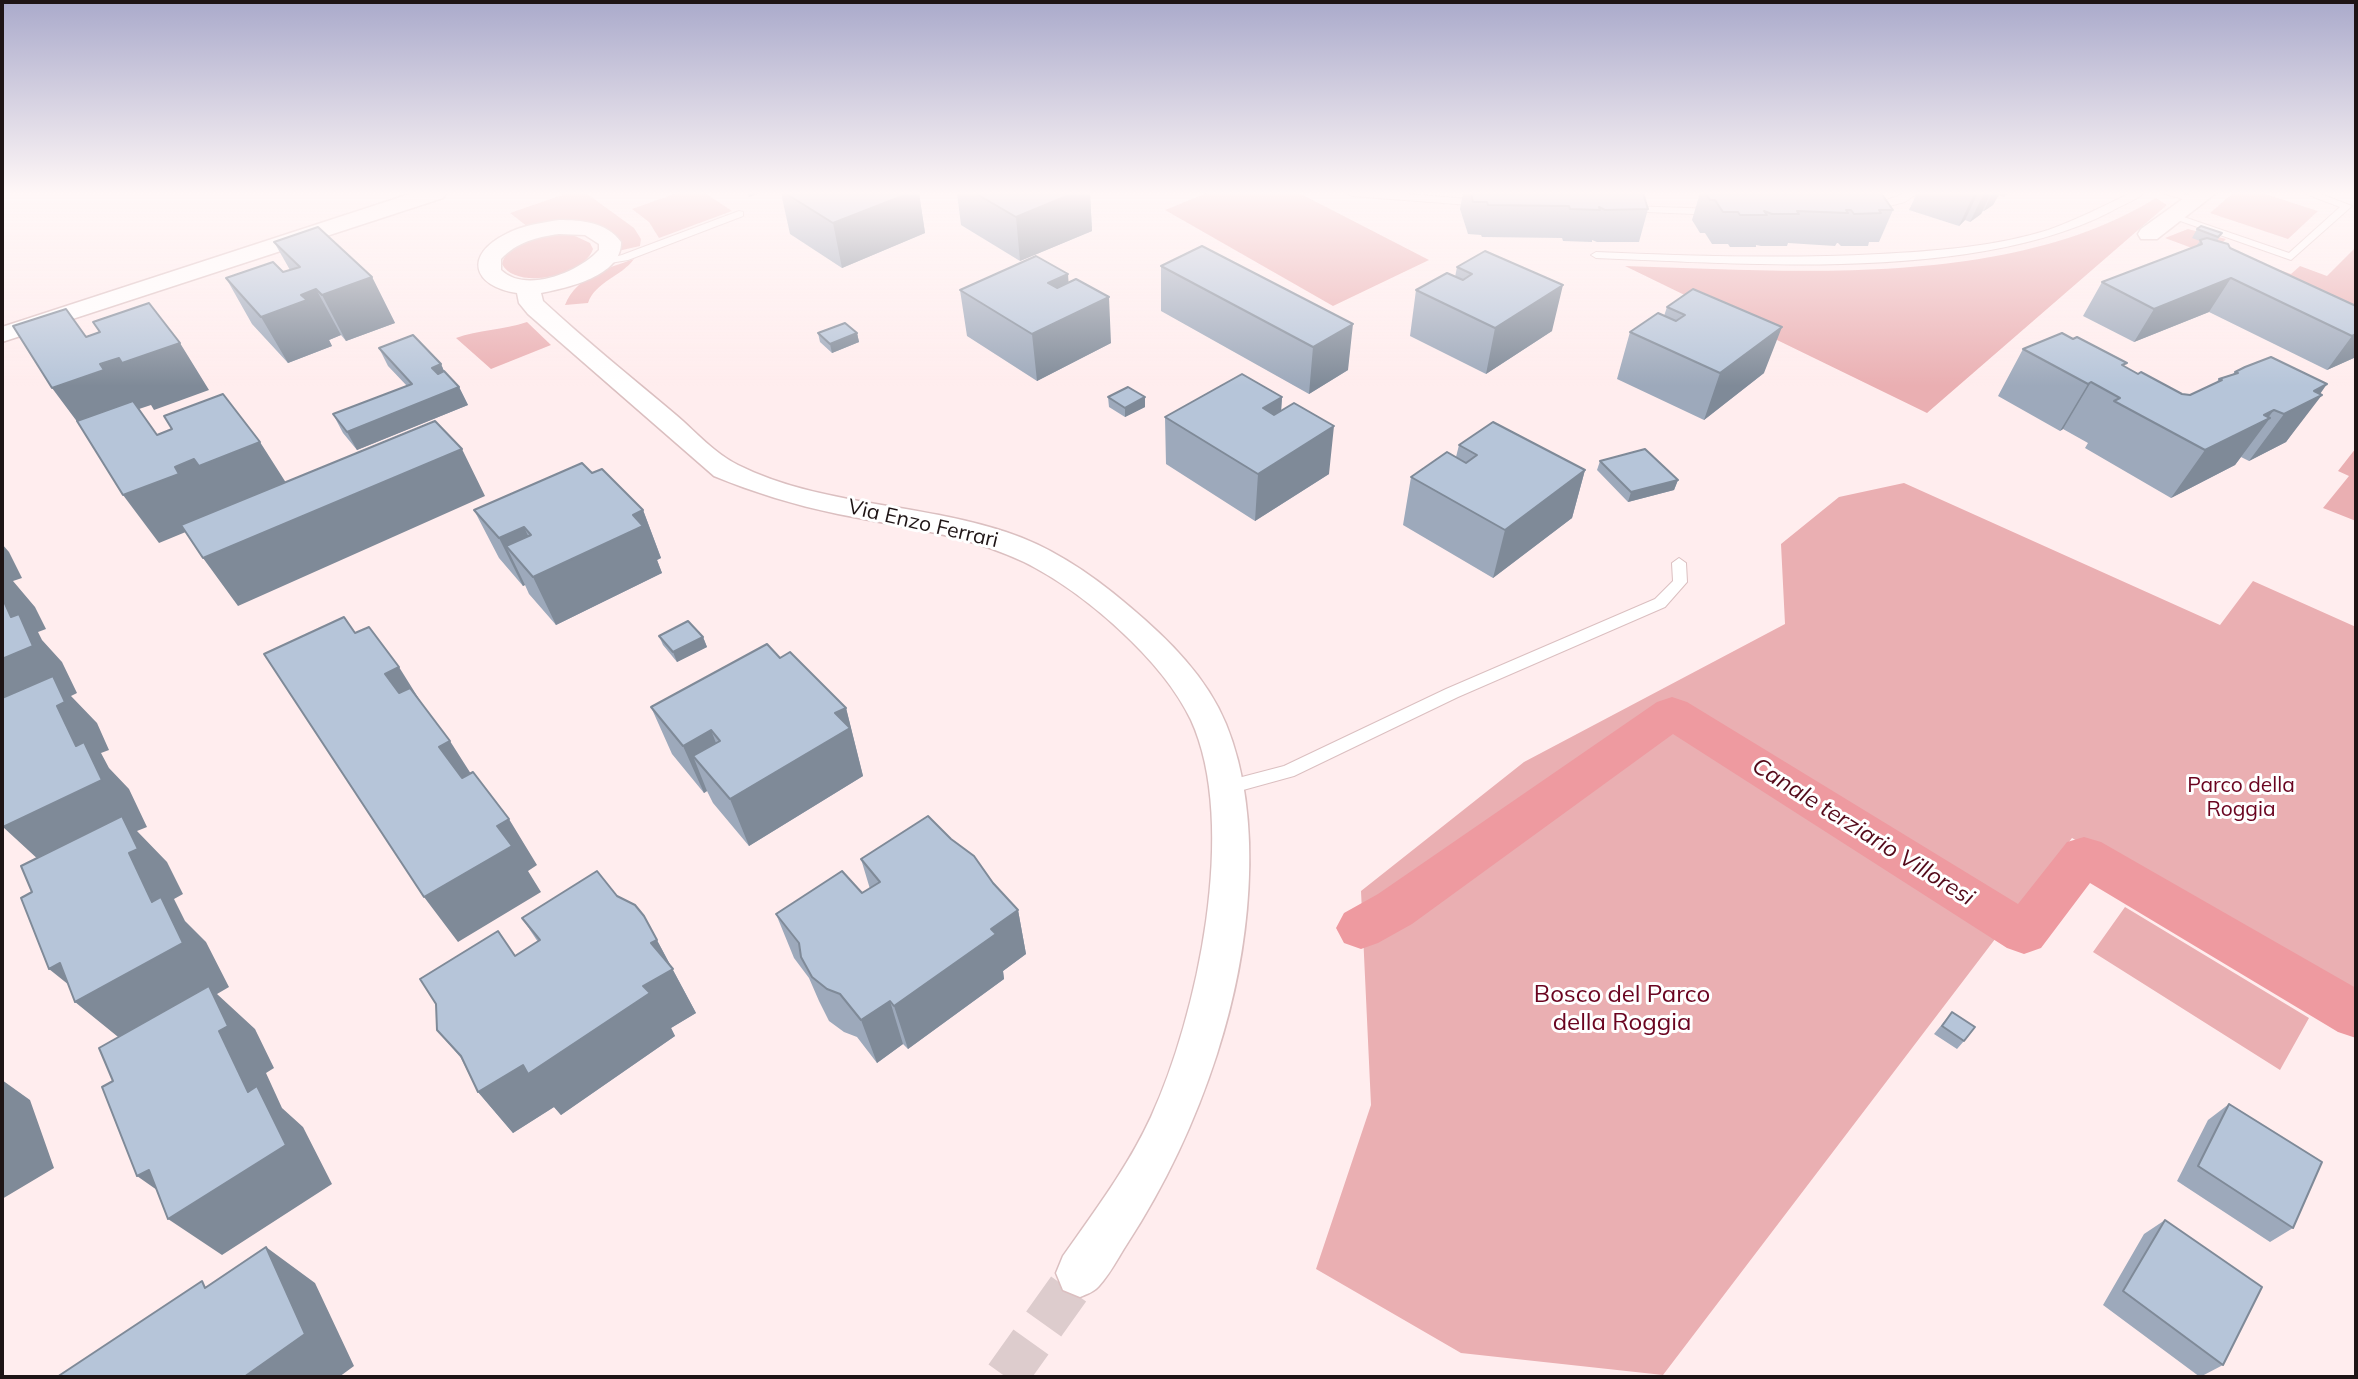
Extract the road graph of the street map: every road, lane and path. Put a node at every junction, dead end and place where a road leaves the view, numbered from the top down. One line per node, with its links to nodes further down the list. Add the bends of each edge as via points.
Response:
1 (237, 257): 9 (street)
2 (491, 257): 8 (street, via 489,272 498,279 511,285)
3 (606, 257): 7 (street)
4 (626, 257): 7 (lane)
5 (1665, 257): 6 (lane, via 1771,261)
6 (1879, 257)
7 (604, 261): 8 (street, via 580,276)
8 (537, 285): 11 (street, Via Enzo Ferrari, via 531,303 680,435 732,474 788,494 972,531 1037,556 1076,581 1124,619 1190,691 1217,744)
9 (2, 334)
10 (1679, 563): 11 (lane, via 1680,582 1660,603 1300,766)
11 (1226, 788): 12 (street, Via Enzo Ferrari, via 1231,849 1225,913 1213,992 1197,1052 1165,1134 1126,1205)
12 (1080, 1273)

